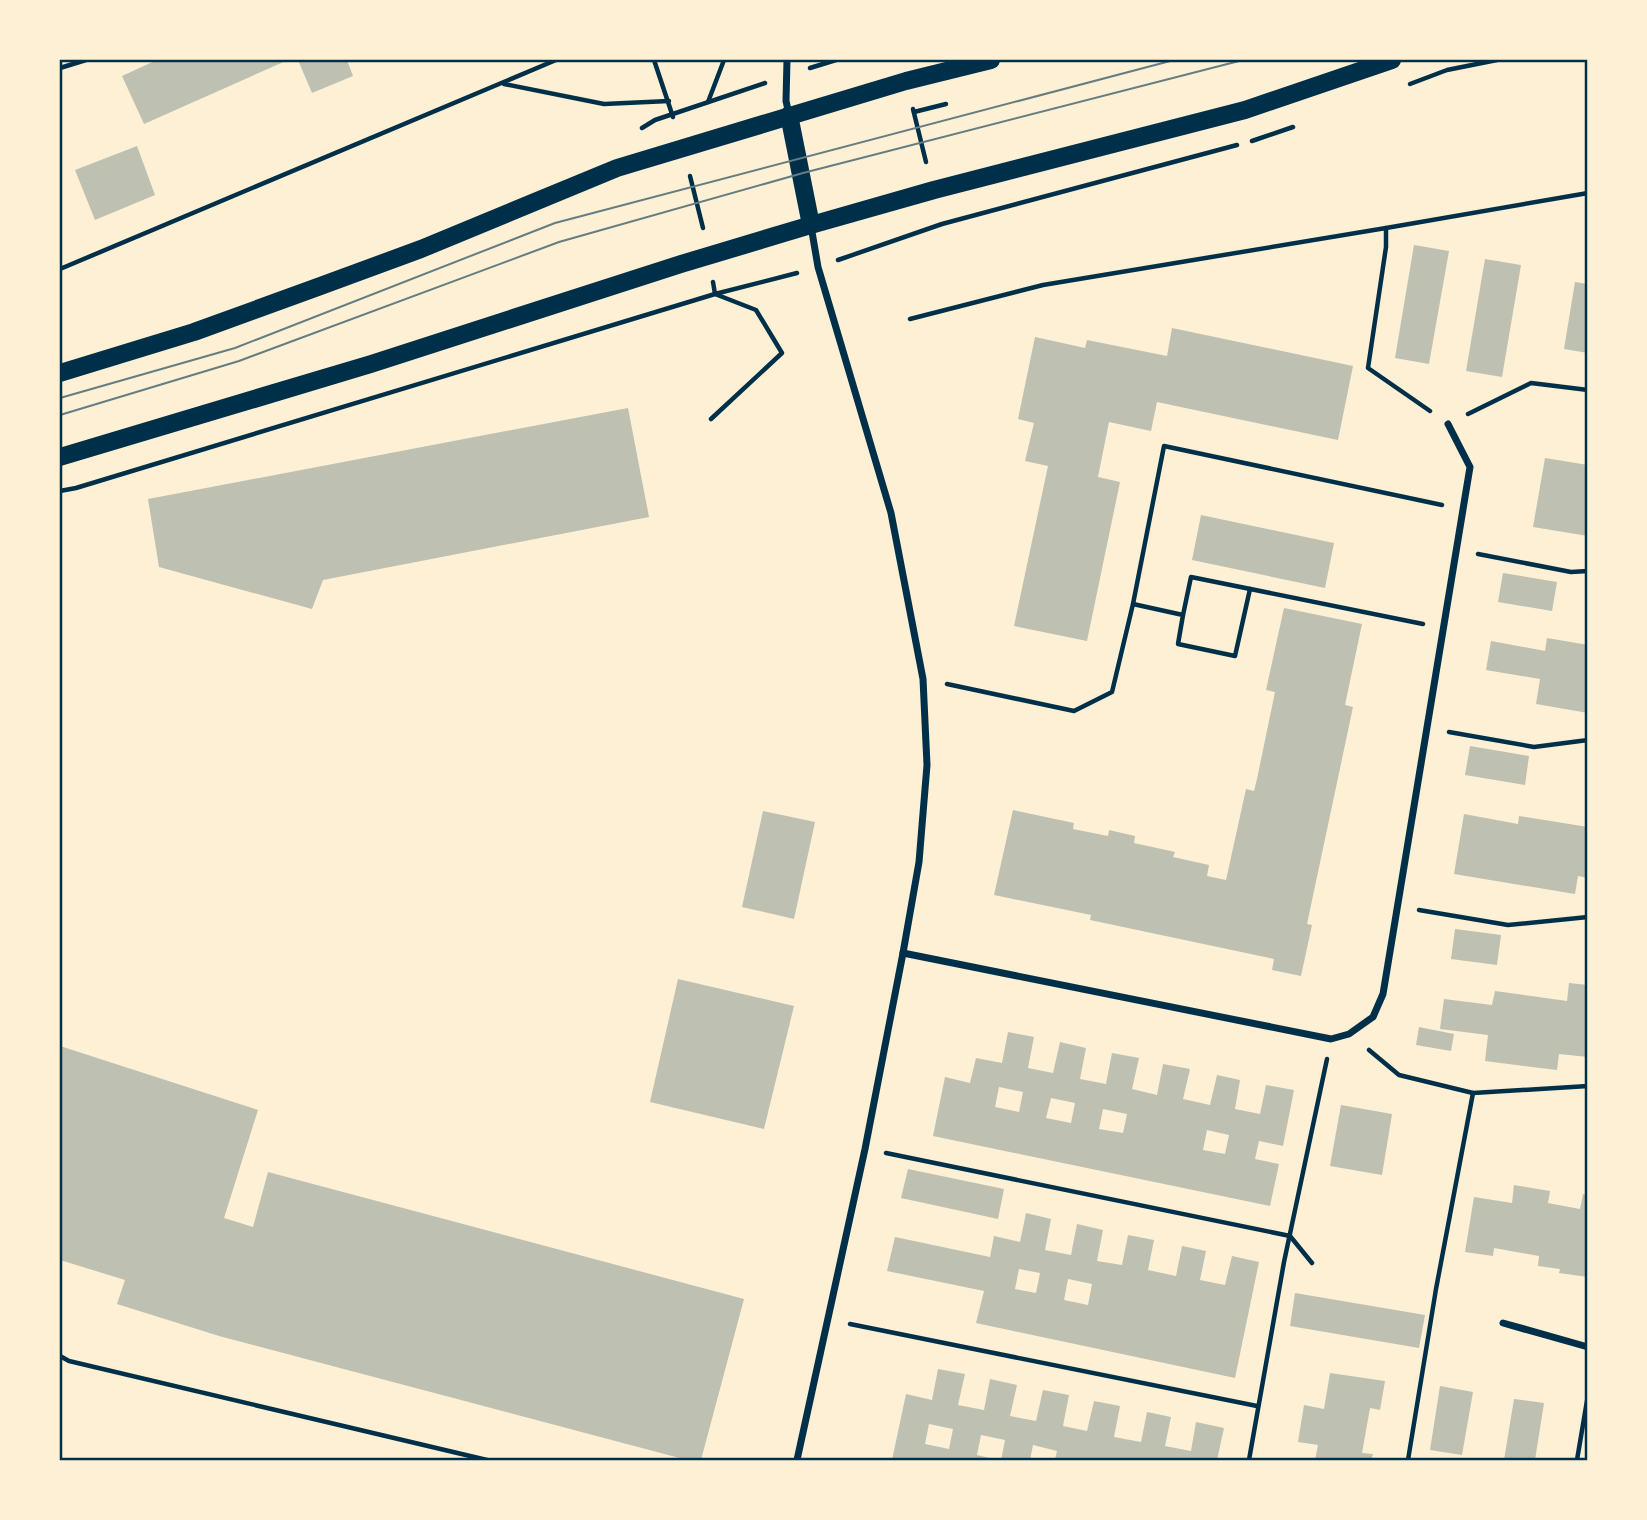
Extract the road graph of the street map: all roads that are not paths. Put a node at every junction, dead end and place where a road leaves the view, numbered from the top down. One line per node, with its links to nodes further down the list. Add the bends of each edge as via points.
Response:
1 (787, 60): 4 (street)
2 (992, 60): 4 (main road)
3 (1392, 60): 5 (main road, via 1245,110)
4 (789, 115): 5 (main road); 6 (main road, via 617,168 303,293)
5 (811, 225): 8 (main road); 9 (street, via 818,267 891,513 923,679 927,765 919,862)
6 (60, 373)
7 (1448, 424): 9 (street, via 1471,467 1383,994 1373,1017 1349,1034 1331,1039)
8 (60, 457)
9 (903, 953): 12 (street)
10 (1503, 1323): 11 (street)
11 (1587, 1348)
12 (797, 1461)

